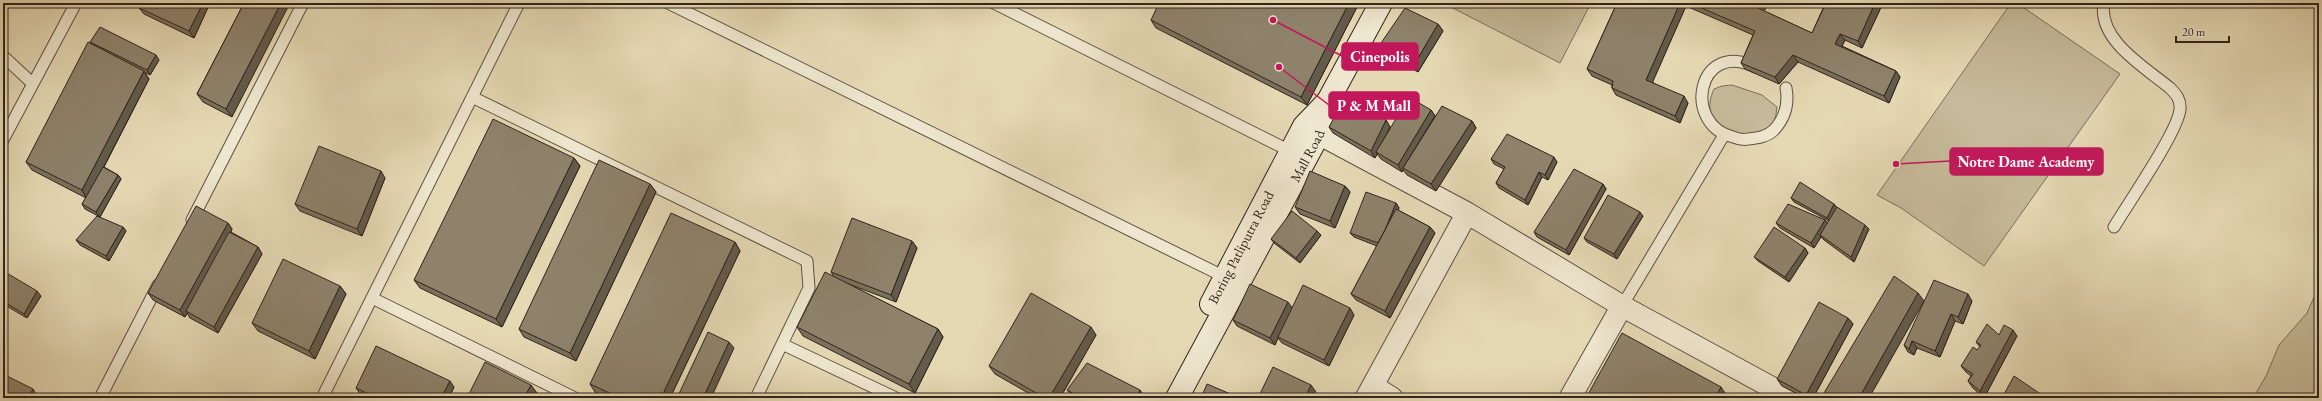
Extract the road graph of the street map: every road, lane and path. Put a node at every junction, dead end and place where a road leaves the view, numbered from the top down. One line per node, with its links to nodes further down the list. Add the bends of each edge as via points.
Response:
1 (76, 3): 10 (lane)
2 (303, 3): 19 (lane)
3 (668, 3): 21 (lane)
4 (994, 3): 16 (lane)
5 (1381, 3): 13 (street, Mall Road)
6 (2104, 3): 18 (lane, via 2106,27 2113,38 2177,95 2180,109 2172,130)
7 (518, 4): 12 (lane)
8 (3, 56): 10 (lane)
9 (1762, 70): 14 (lane, via 1742,61 1725,62 1713,68 1704,82 1701,103 1711,122)
10 (32, 83): 15 (lane)
11 (1786, 88): 14 (lane, via 1786,108 1781,122 1772,132 1744,140)
12 (472, 97): 22 (lane); 24 (lane, via 807,261 809,288)
13 (1312, 130): 16 (street, Mall Road); 17 (street)
14 (1724, 135): 23 (lane)
15 (3, 140)
16 (1299, 155): 21 (street, Mall Road)
17 (1467, 213): 23 (street); 25 (street)
18 (2114, 227)
19 (187, 229)
20 (162, 278): 27 (lane)
21 (1233, 280): 26 (street, Mall Road)
22 (372, 298): 28 (lane); 29 (lane)
23 (1622, 306): 33 (street); 34 (street)
24 (782, 344): 30 (lane); 31 (lane)
25 (1369, 392): 32 (street)
26 (1169, 397)
27 (100, 398)
28 (322, 398)
29 (575, 398)
30 (756, 398)
31 (896, 398)
32 (1392, 398)
33 (1570, 398)
34 (1791, 398)

